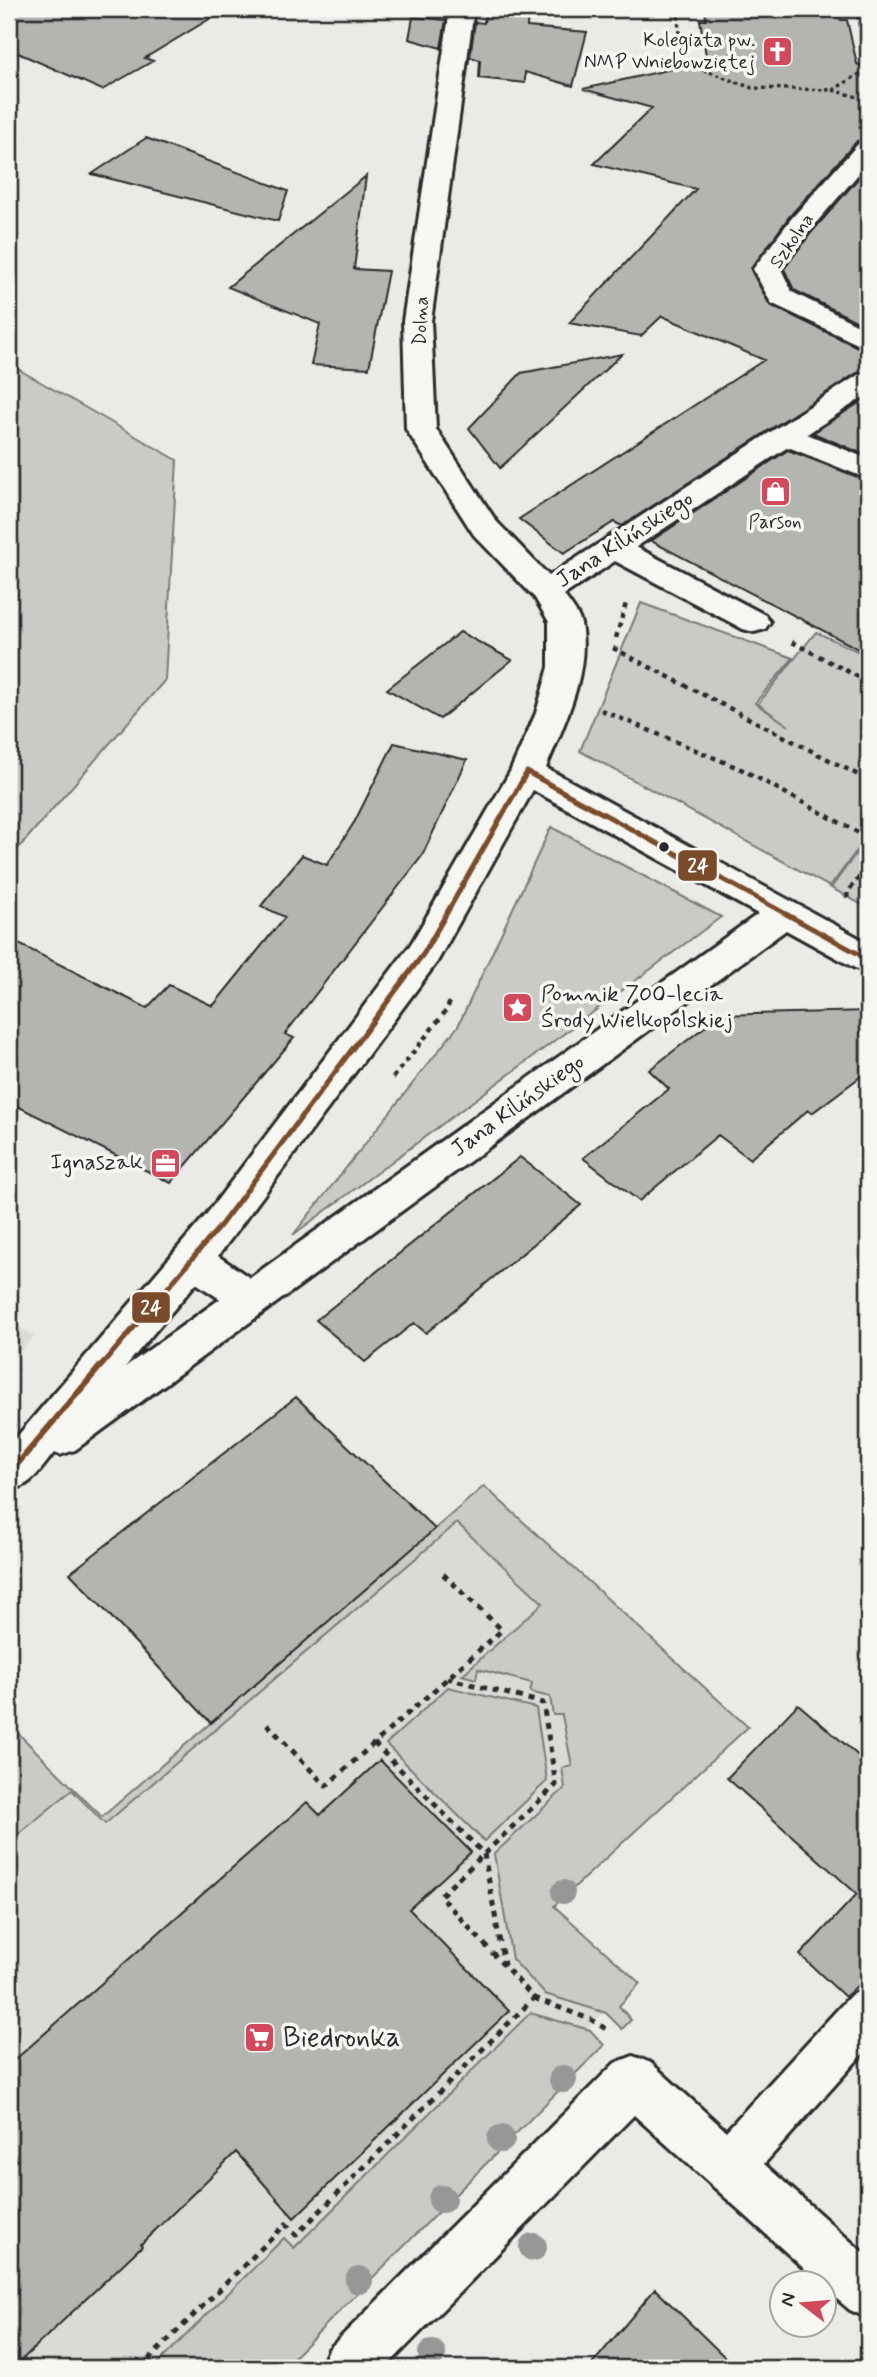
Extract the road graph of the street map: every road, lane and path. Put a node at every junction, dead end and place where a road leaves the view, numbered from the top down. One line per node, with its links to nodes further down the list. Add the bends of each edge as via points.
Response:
1 (462, 9): 13 (street, Dolna, via 418,321 421,429 485,528)
2 (678, 9): 5 (path, via 680,61 752,89)
3 (856, 9): 4 (path)
4 (868, 68): 5 (path)
5 (833, 90): 6 (path)
6 (858, 97)
7 (868, 148): 8 (street, Szkolna, via 768,269 781,297)
8 (868, 341)
9 (868, 381): 10 (street, Jana Kilińskiego)
10 (785, 435): 11 (street); 12 (street, Jana Kilińskiego)
11 (868, 470)
12 (613, 548): 13 (street, Jana Kilińskiego); 14 (street)
13 (547, 592): 18 (street, Jana Kilińskiego, via 565,622 565,667)
14 (754, 622): 16 (path)
15 (612, 648): 19 (path)
16 (868, 682)
17 (599, 710): 20 (path, via 743,770)
18 (527, 772): 21 (street); 23 (street, Jana Kilińskiego, via 424,953)
19 (868, 780)
20 (868, 838)
21 (785, 913): 22 (street); 24 (street, Jana Kilińskiego)
22 (868, 959)
23 (192, 1259): 24 (street); 25 (street, Jana Kilińskiego)
24 (250, 1299): 25 (street, Jana Kilińskiego)
25 (11, 1472)
26 (443, 1574): 27 (path, via 502,1630)
27 (447, 1678): 29 (path); 30 (path, via 543,1703 556,1784)
28 (267, 1724): 29 (path, via 326,1786)
29 (374, 1743): 30 (path)
30 (484, 1854): 31 (path); 31 (path, via 440,1896)
31 (504, 1965): 32 (path)
32 (534, 1998): 34 (path, via 599,2022 614,2036); 37 (path, via 296,2235 286,2224)
33 (868, 2012): 35 (street)
34 (633, 2081): 35 (street); 38 (street)
35 (728, 2166): 36 (street)
36 (868, 2292)
37 (140, 2368)
38 (348, 2368)

